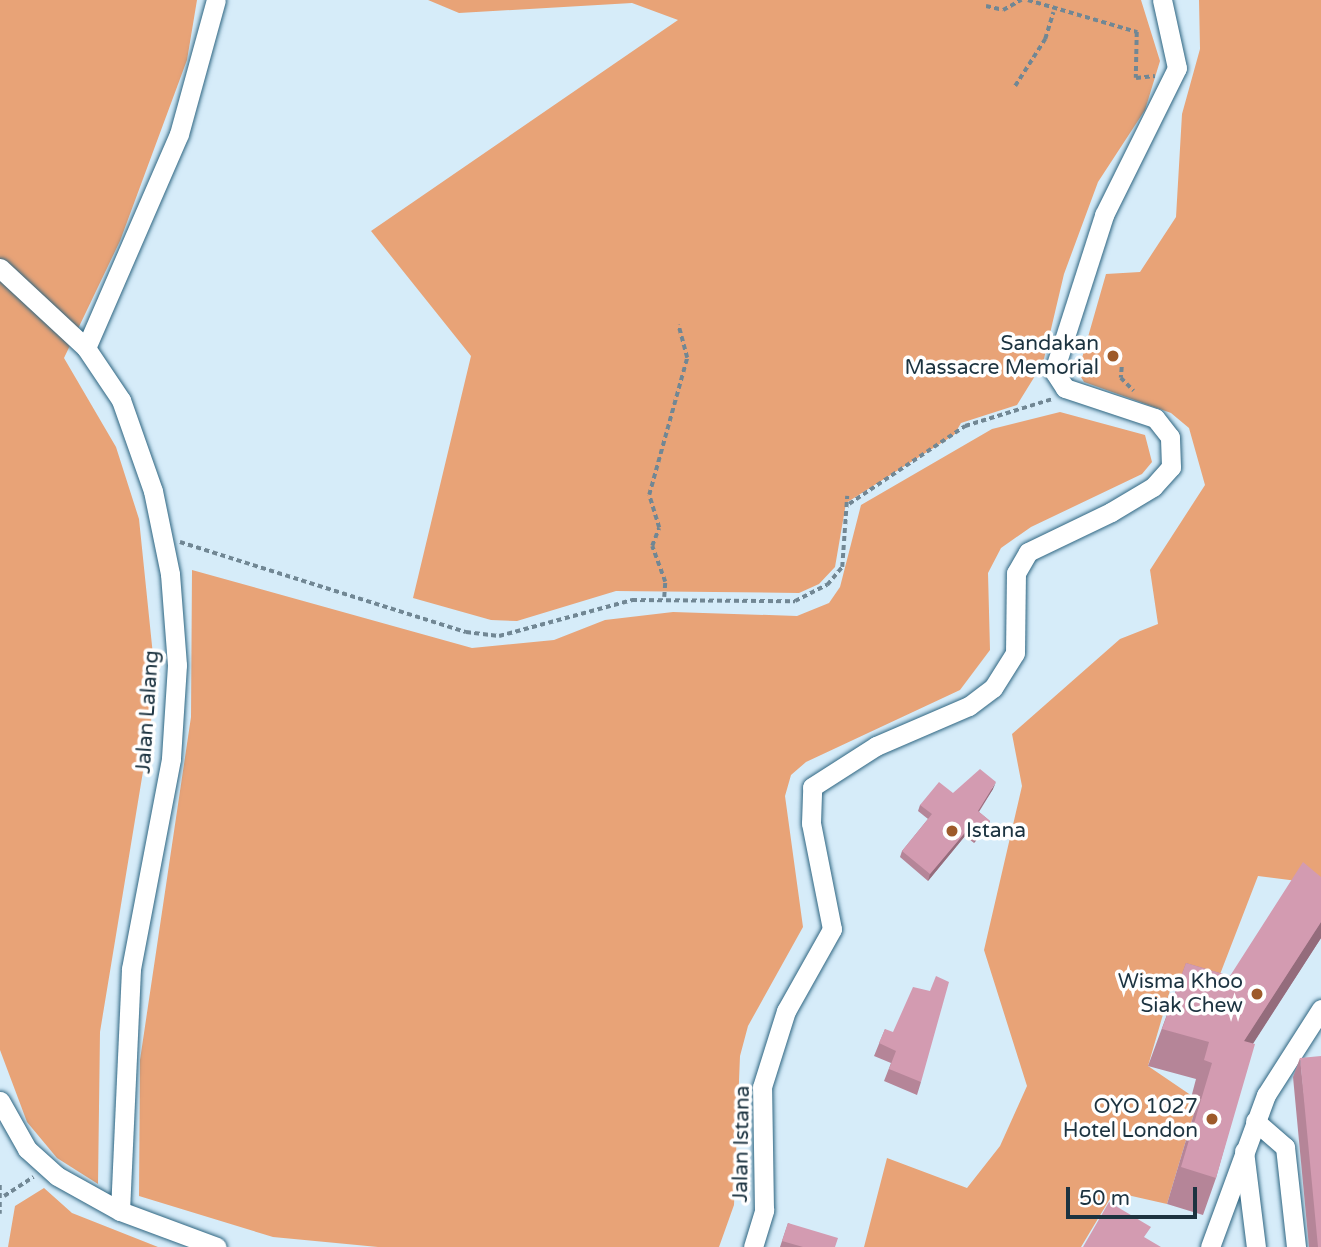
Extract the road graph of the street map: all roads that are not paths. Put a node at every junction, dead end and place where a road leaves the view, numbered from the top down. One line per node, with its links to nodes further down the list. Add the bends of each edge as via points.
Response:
1 (216, 0): 4 (street, via 179,134)
2 (1162, 0): 11 (street, Jalan Istana, via 1177,54 1174,75 1104,215 1054,371 1065,388 1155,418 1170,437 1171,467 1153,487 1111,512 1028,552 1016,573 1014,653 993,688 817,780 811,823 832,929 786,1011 762,1087 764,1210)
3 (0, 268): 4 (street, Jalan Lalang)
4 (86, 348): 9 (street, Jalan Lalang, via 121,400 164,537 177,665 171,759 131,969)
5 (1321, 1009): 7 (street)
6 (0, 1101): 9 (street, via 12,1128 47,1169)
7 (1255, 1121): 8 (street); 14 (street, via 1285,1147)
8 (1244, 1146): 12 (street); 13 (street)
9 (120, 1211): 10 (street)
10 (217, 1247)
11 (753, 1247)
12 (1210, 1247)
13 (1256, 1247)
14 (1296, 1247)

